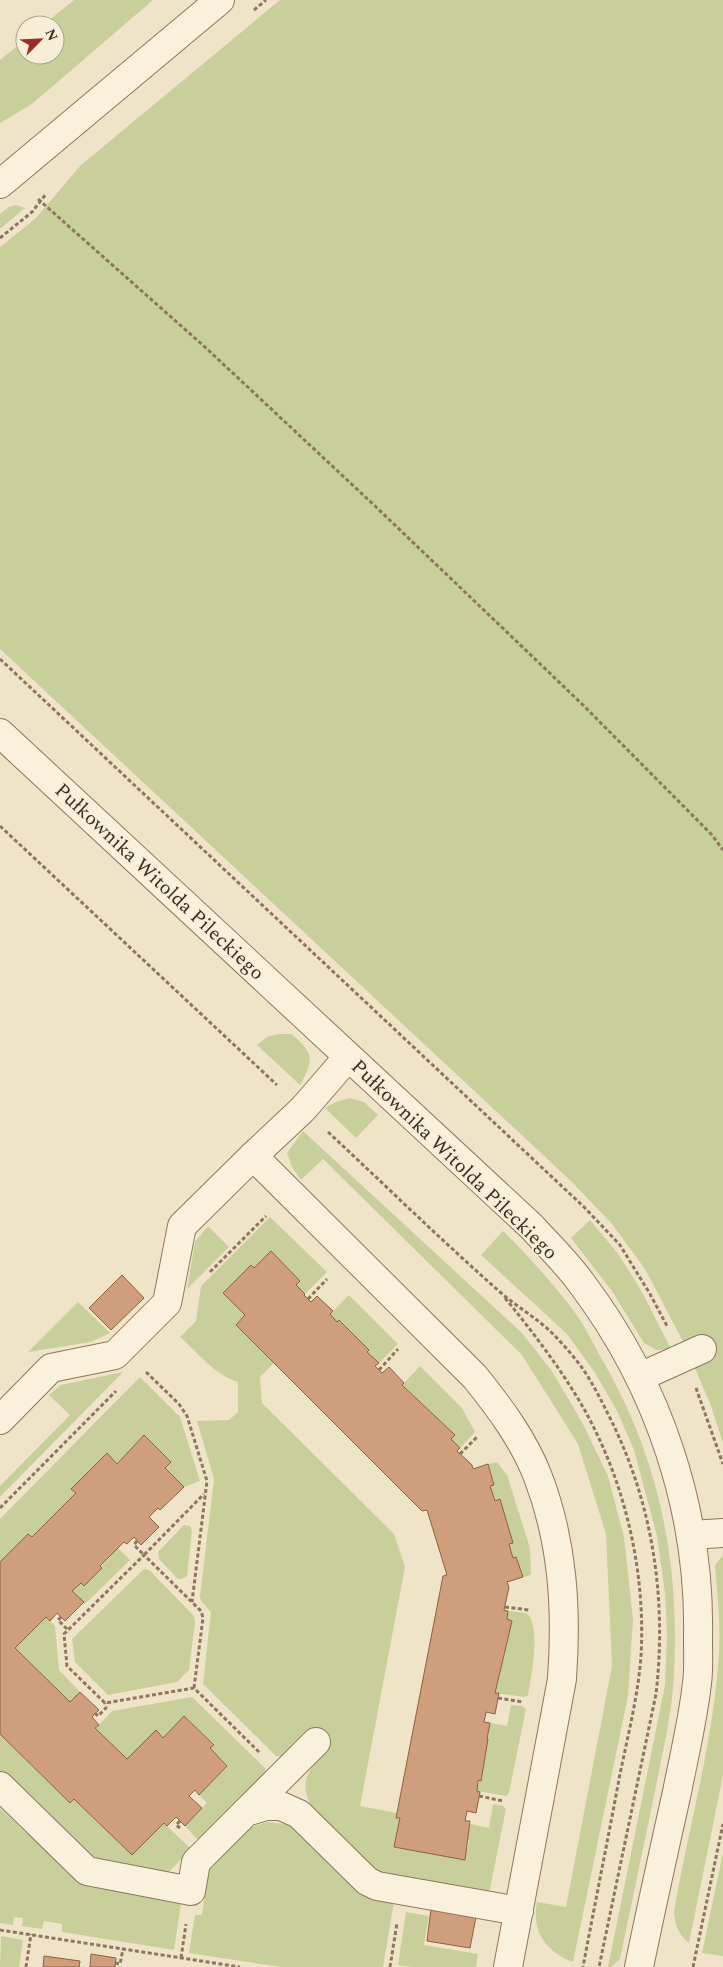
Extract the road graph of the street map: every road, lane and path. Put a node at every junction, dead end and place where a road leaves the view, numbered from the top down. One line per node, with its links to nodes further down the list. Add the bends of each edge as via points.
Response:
1 (220, 0): 2 (street)
2 (6, 179): 4 (path)
3 (52, 187): 4 (path)
4 (40, 201): 5 (path, via 32,212); 9 (path, via 206,348 374,506 582,704 712,835)
5 (0, 238)
6 (0, 659): 19 (path, via 584,1207 620,1246)
7 (0, 733): 10 (street, Pułkownika Witolda Pileckiego)
8 (0, 826): 11 (path)
9 (723, 850)
10 (348, 1057): 11 (street); 22 (street, Pułkownika Witolda Pileckiego, via 532,1228 582,1283 618,1335)
11 (303, 1109): 12 (street); 16 (path)
12 (254, 1156): 24 (street, via 182,1226 167,1303 115,1355 51,1368); 52 (street, via 475,1377 502,1412 538,1476 556,1533 565,1644 562,1679)
13 (272, 1210): 14 (path)
14 (207, 1275)
15 (328, 1278): 17 (path)
16 (501, 1293): 65 (path, via 561,1373 598,1438 629,1525 639,1590 641,1639 638,1684); 66 (path, via 553,1333 577,1361 598,1394 640,1490 654,1558 660,1630 656,1694)
17 (308, 1299)
18 (399, 1349): 21 (path)
19 (693, 1353): 22 (street); 27 (path)
20 (140, 1367): 28 (path, via 179,1404 187,1416 206,1481)
21 (379, 1370)
22 (640, 1377): 31 (street, Pułkownika Witolda Pileckiego, via 664,1432 683,1492)
23 (119, 1388): 29 (path)
24 (0, 1420)
25 (478, 1436): 26 (path)
26 (460, 1454)
27 (723, 1464)
28 (205, 1493): 33 (path); 34 (path)
29 (0, 1508)
30 (723, 1533): 31 (street)
31 (691, 1535): 67 (street, Pułkownika Witolda Pileckiego, via 697,1573 698,1681)
32 (137, 1541): 33 (path, via 134,1545)
33 (144, 1555): 34 (path); 38 (path)
34 (192, 1602): 39 (path, via 203,1618)
35 (505, 1606): 36 (path)
36 (530, 1611)
37 (61, 1617): 38 (path, via 58,1620)
38 (68, 1630): 42 (path, via 64,1634 67,1666)
39 (194, 1688): 42 (path); 45 (path)
40 (498, 1698): 41 (path)
41 (525, 1702)
42 (106, 1703): 43 (path, via 106,1708 98,1716)
43 (95, 1713)
44 (316, 1742): 45 (street)
45 (283, 1775): 49 (street); 50 (street)
46 (0, 1786): 49 (street, via 87,1872 191,1891 196,1862)
47 (479, 1796): 48 (path)
48 (505, 1801)
49 (246, 1812): 50 (street, via 266,1806 281,1806)
50 (299, 1814): 52 (street, via 367,1881 377,1886)
51 (723, 1824): 68 (path)
52 (519, 1911): 60 (street)
53 (188, 1915): 58 (path)
54 (0, 1930): 55 (path)
55 (31, 1934): 57 (path); 62 (path)
56 (394, 1937): 64 (path)
57 (123, 1949): 58 (path); 59 (path, via 120,1964)
58 (181, 1958): 61 (path)
59 (115, 1963)
60 (515, 1965)
61 (232, 1966): 63 (path)
62 (26, 1967)
63 (240, 1967)
64 (390, 1967)
65 (582, 1967)
66 (600, 1967)
67 (640, 1967)
68 (693, 1967)

